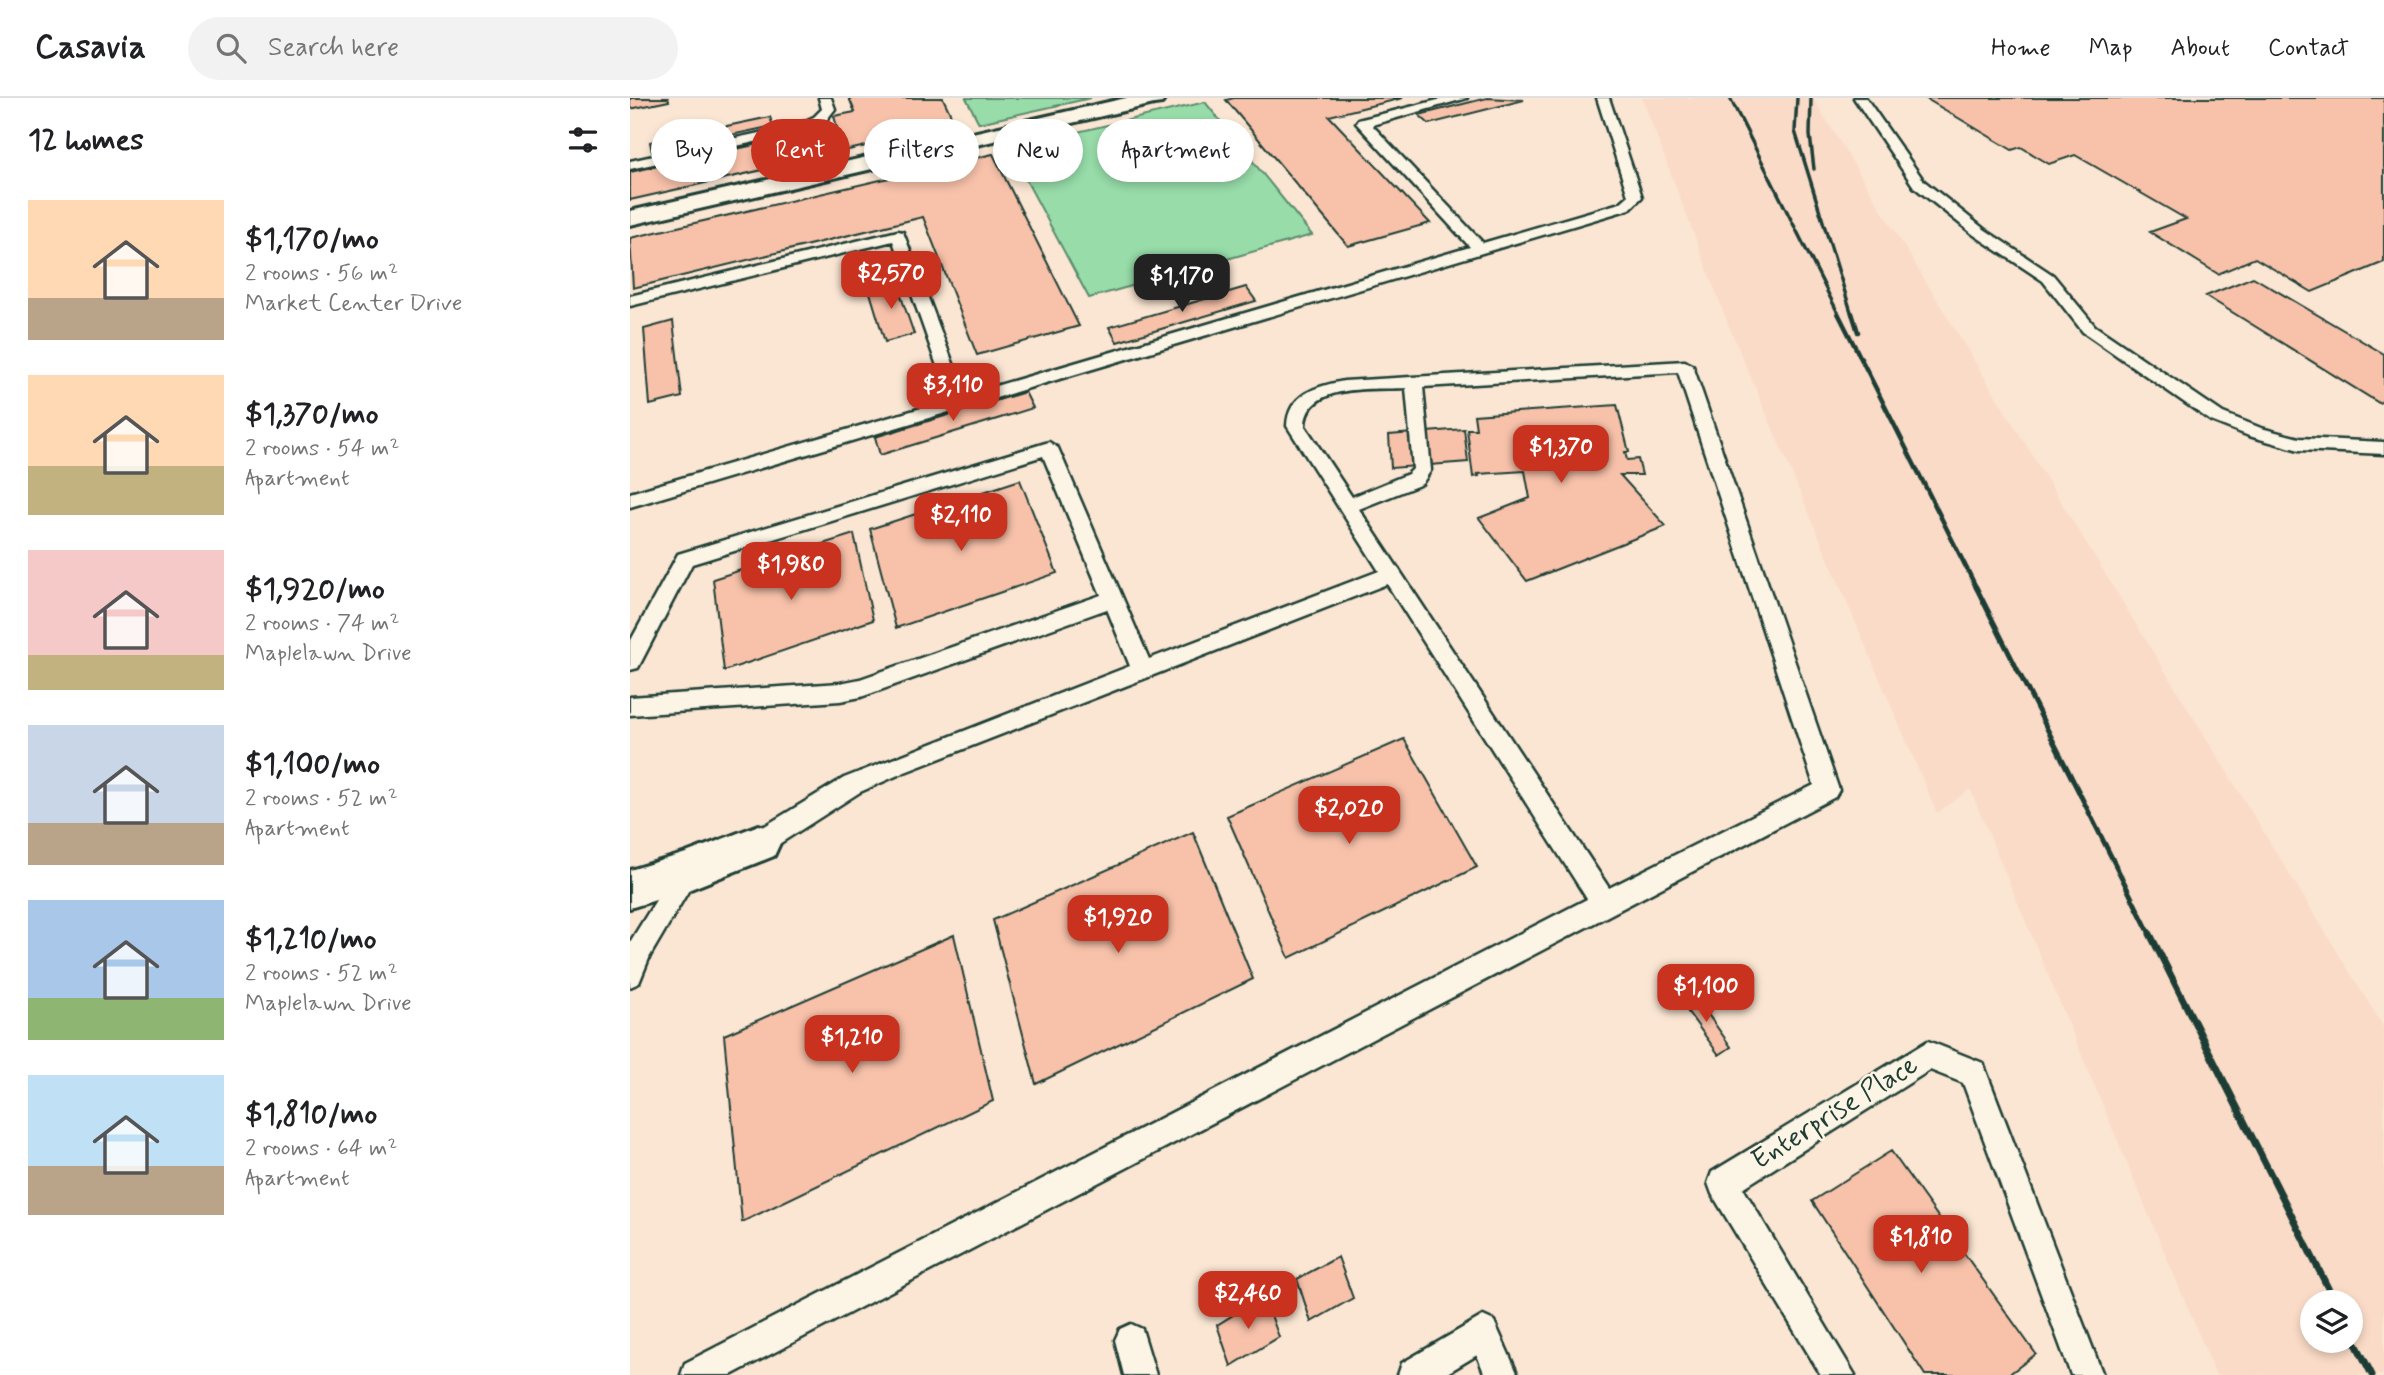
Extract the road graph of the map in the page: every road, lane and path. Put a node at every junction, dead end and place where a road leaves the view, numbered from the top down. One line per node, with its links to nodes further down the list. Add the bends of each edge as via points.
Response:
1 (825, 98): 6 (lane, via 825,114 800,128)
2 (1154, 98): 7 (street)
3 (1461, 98): 8 (lane, via 1363,123)
4 (1603, 98): 8 (lane, via 1634,190 1632,202)
5 (1860, 98): 12 (lane, via 1919,184 2048,278 2089,329 2217,417 2299,444)
6 (630, 165)
7 (630, 218)
8 (1480, 249): 11 (lane)
9 (630, 301): 11 (lane, via 898,235)
10 (1414, 382): 14 (lane, via 1422,471 1415,479); 14 (lane, via 1327,389 1300,405 1296,426); 23 (lane, via 1685,366 1827,790)
11 (958, 403): 13 (lane)
12 (2384, 448)
13 (630, 500)
14 (1347, 506): 15 (lane)
15 (1391, 574): 18 (lane); 23 (lane)
16 (1113, 599): 17 (lane, via 1049,448 685,559); 18 (lane); 19 (lane, via 861,688)
17 (630, 662)
18 (1143, 670): 20 (lane, via 852,785)
19 (630, 706)
20 (760, 843): 21 (street)
21 (688, 871): 22 (street); 24 (lane, via 640,948)
22 (630, 889)
23 (1604, 903): 26 (lane)
24 (630, 974)
25 (1131, 1340): 27 (lane)
26 (697, 1375)
27 (1140, 1375)
28 (1414, 1375): 29 (lane, via 1483,1332)
29 (1502, 1375)
30 (1839, 1375): 31 (lane, Enterprise Place, via 1723,1183 1928,1055 1973,1073)
31 (2087, 1375)

